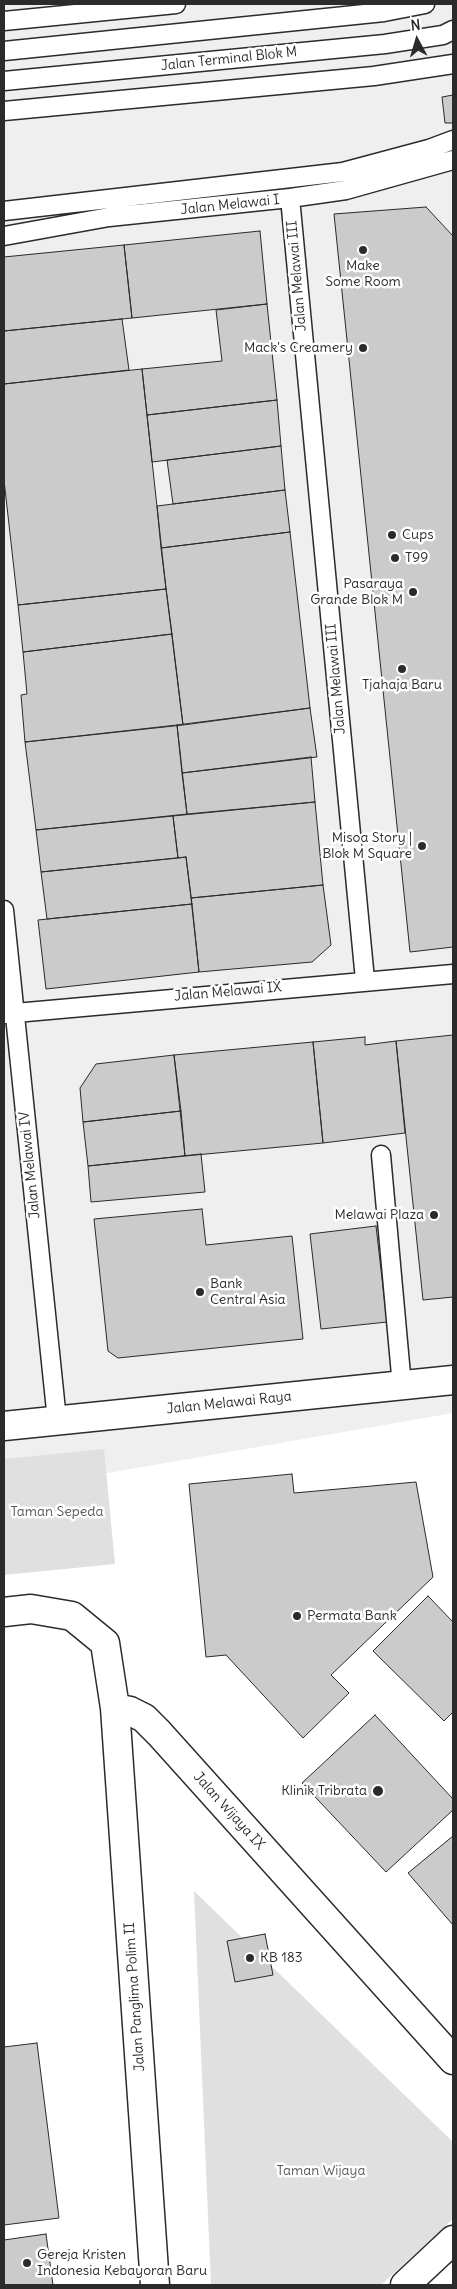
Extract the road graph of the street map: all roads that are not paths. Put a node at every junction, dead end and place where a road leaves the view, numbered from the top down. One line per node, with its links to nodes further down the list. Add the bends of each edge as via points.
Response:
1 (176, 4): 3 (lane)
2 (425, 4): 5 (lane, via 384,12)
3 (4, 21)
4 (453, 30): 7 (lane, Jalan Terminal Blok M, via 443,35 385,44)
5 (4, 51)
6 (453, 64): 8 (lane, via 374,76)
7 (4, 81)
8 (4, 111)
9 (453, 140): 12 (lane, Jalan Melawai I, via 429,150 343,172)
10 (453, 160): 11 (lane, Jalan Melawai I, via 346,190)
11 (290, 198): 13 (lane, Jalan Melawai I, via 109,217); 16 (lane, Jalan Melawai III)
12 (4, 211)
13 (4, 236)
14 (4, 910): 17 (lane, Jalan Melawai IV)
15 (453, 974): 16 (lane, Jalan Melawai IX)
16 (364, 980): 17 (lane, Jalan Melawai IX)
17 (8, 1013): 21 (lane, Jalan Melawai IV)
18 (381, 1155): 19 (lane)
19 (402, 1386): 20 (street, Jalan Melawai Raya); 21 (street, Jalan Melawai Raya)
20 (449, 1386)
21 (58, 1420): 22 (street, Jalan Melawai Raya)
22 (4, 1426)
23 (4, 1612): 24 (street, via 31,1609 72,1616 105,1643)
24 (115, 1708): 25 (street, Jalan Wijaya IX, via 130,1710 154,1728); 27 (street, Jalan Panglima Polim II)
25 (453, 2060)
26 (453, 2240): 28 (street)
27 (155, 2285)
28 (405, 2285)

